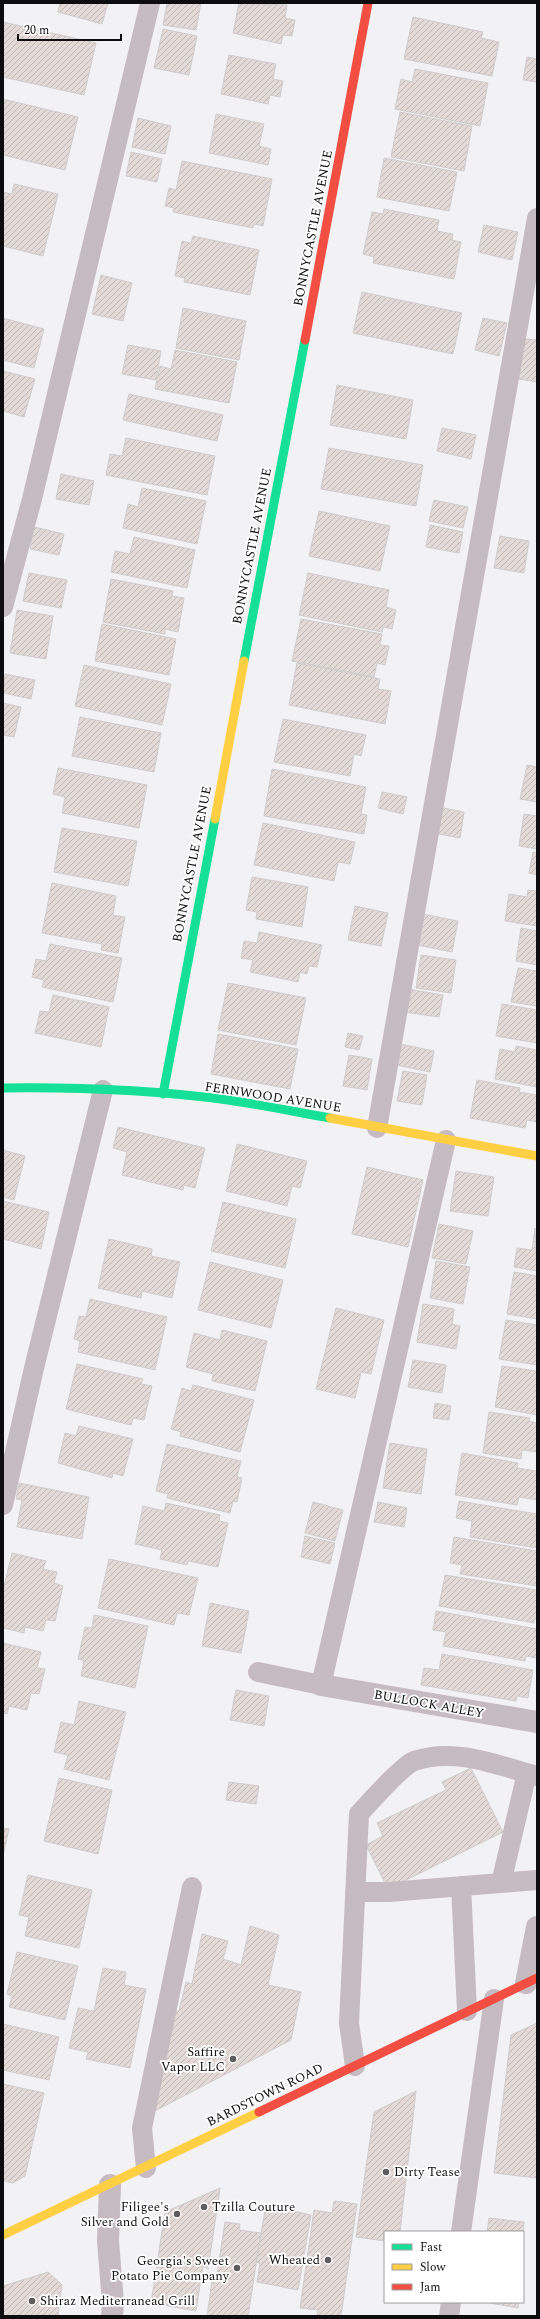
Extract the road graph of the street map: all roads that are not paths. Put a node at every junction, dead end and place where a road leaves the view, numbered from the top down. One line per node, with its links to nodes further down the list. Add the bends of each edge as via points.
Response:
1 (150, 3): 4 (lane, via 34,491)
2 (368, 3): 7 (street, BONNYCASTLE AVENUE)
3 (537, 218): 8 (lane)
4 (3, 607)
5 (3, 1088): 6 (street, FERNWOOD AVENUE, via 55,1087)
6 (103, 1090): 7 (street, FERNWOOD AVENUE); 11 (lane)
7 (163, 1094): 8 (street, FERNWOOD AVENUE, via 228,1100)
8 (377, 1128): 9 (street, FERNWOOD AVENUE)
9 (446, 1140): 10 (street, FERNWOOD AVENUE); 13 (lane)
10 (537, 1156)
11 (3, 1505)
12 (258, 1672): 13 (lane)
13 (321, 1685): 14 (street, BULLOCK ALLEY)
14 (537, 1722)
15 (532, 1774): 17 (lane); 20 (lane, via 457,1755 413,1761 359,1814)
16 (537, 1880): 17 (lane)
17 (501, 1883): 18 (lane)
18 (461, 1886): 20 (lane); 24 (lane)
19 (192, 1887): 26 (lane, via 142,2128)
20 (355, 1892): 25 (lane, via 349,2023)
21 (537, 1927): 22 (street)
22 (531, 1980): 23 (street, BARDSTOWN ROAD)
23 (494, 1999): 24 (street, BARDSTOWN ROAD); 28 (lane)
24 (467, 2012): 25 (street, BARDSTOWN ROAD)
25 (355, 2066): 26 (street, BARDSTOWN ROAD)
26 (146, 2168): 27 (street, BARDSTOWN ROAD)
27 (110, 2185): 29 (street, BARDSTOWN ROAD); 31 (street, via 108,2241)
28 (461, 2231)
29 (3, 2235)
30 (451, 2303): 32 (lane)
31 (112, 2316)
32 (449, 2316)

